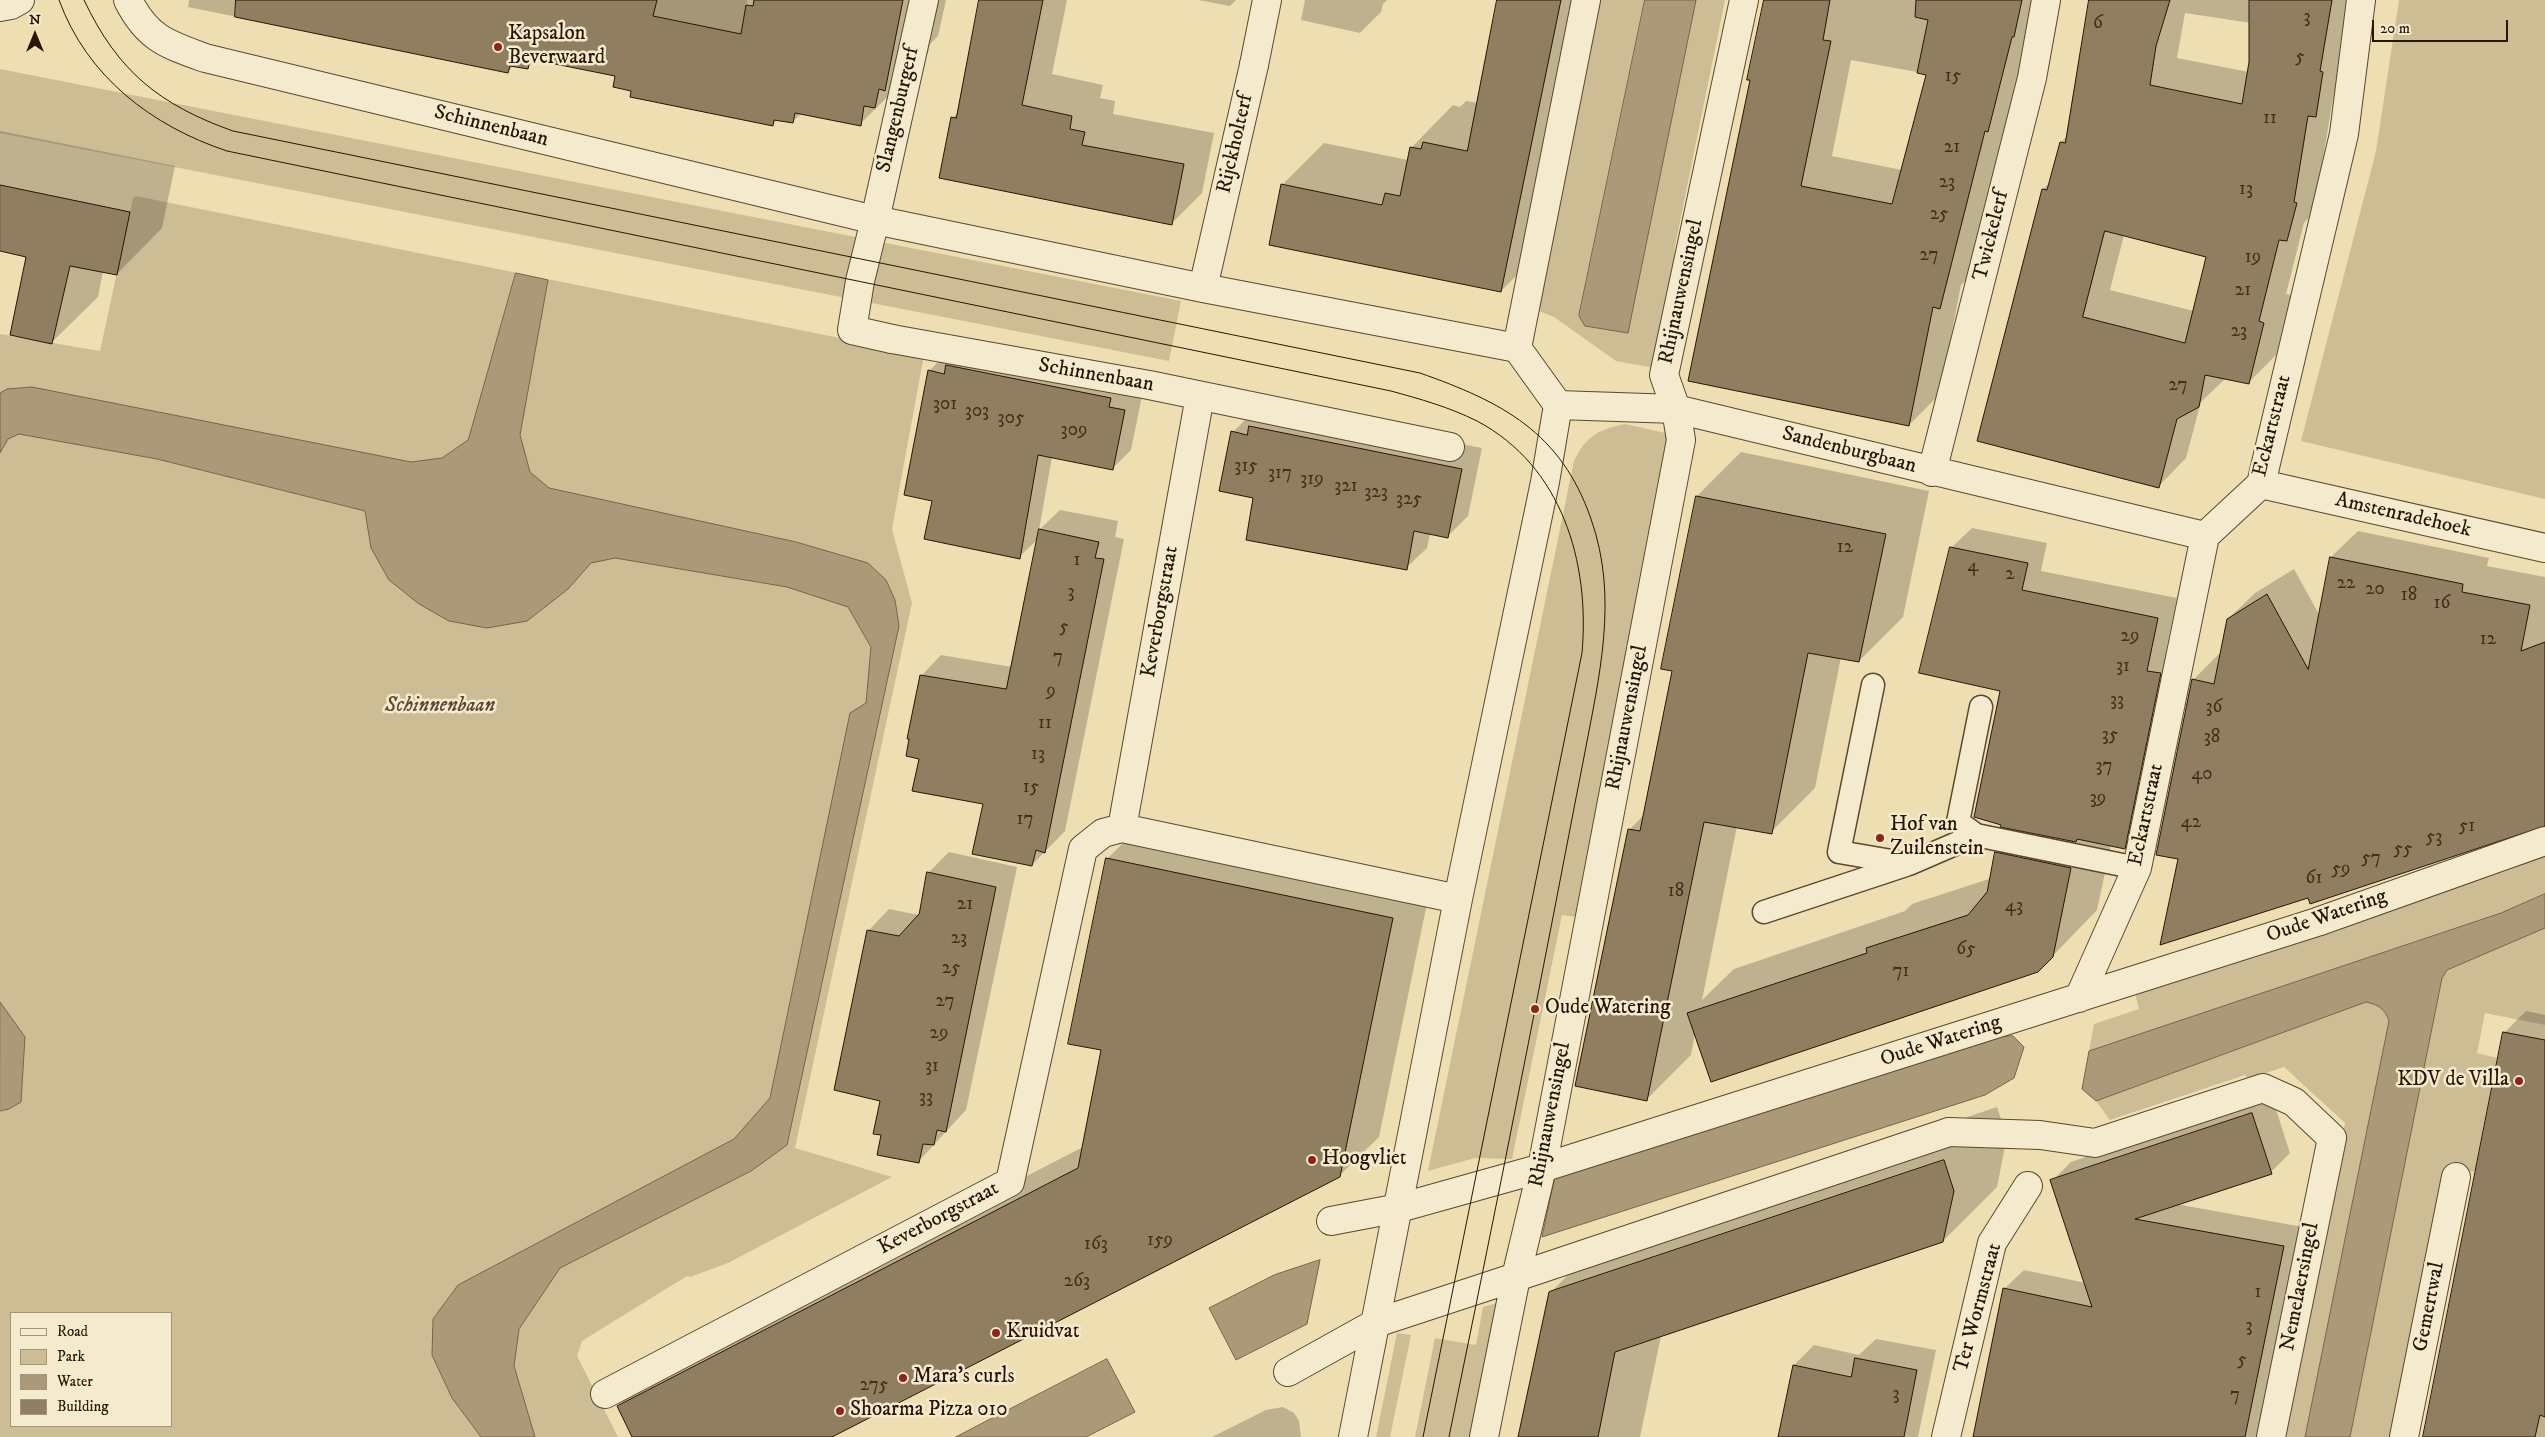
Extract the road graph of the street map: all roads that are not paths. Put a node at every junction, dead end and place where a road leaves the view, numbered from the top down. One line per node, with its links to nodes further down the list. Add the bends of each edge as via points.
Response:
1 (128, 0): 8 (street, Schinnenbaan, via 137,19 166,44 205,58)
2 (924, 0): 8 (street, Slangenburgerf)
3 (1267, 0): 9 (street, Rijckholterf)
4 (1586, 0): 10 (street)
5 (1744, 0): 13 (street, Rhijnauwensingel, via 1664,375)
6 (2046, 0): 15 (street, Twickelerf, via 2032,78)
7 (2361, 0): 16 (street, Eckartstraat, via 2344,134)
8 (875, 220): 9 (street, Schinnenbaan); 11 (street, Schinnenbaan, via 861,274 852,330)
9 (1203, 288): 10 (street, Schinnenbaan)
10 (1517, 348): 12 (street)
11 (1200, 396): 14 (street, Schinnenbaan); 21 (street, Keverborgstraat)
12 (1558, 405): 13 (street, Sandenburgbaan); 26 (street, via 1545,482)
13 (1676, 409): 15 (street, Sandenburgbaan); 29 (street, Rhijnauwensingel, via 1681,440)
14 (1450, 446)
15 (1932, 472): 17 (street, Sandenburgbaan)
16 (2261, 484): 17 (street, Eckartstraat); 18 (street, Amstenradehoek)
17 (2205, 536): 25 (street, Eckartstraat)
18 (2545, 548)
19 (1873, 685): 24 (lane, via 1839,852)
20 (1981, 707): 22 (lane, via 1958,822)
21 (1122, 828): 26 (street); 37 (street, Keverborgstraat, via 1104,833 1083,849 1010,1182)
22 (1976, 835): 24 (lane); 25 (lane)
23 (2545, 841): 28 (street, Oude Watering, via 2317,922)
24 (1909, 864): 27 (lane)
25 (2137, 868): 28 (street, Eckartstraat)
26 (1458, 899): 32 (street)
27 (1764, 912)
28 (2079, 998): 29 (street, Oude Watering)
29 (1542, 1168): 32 (street, Oude Watering); 34 (street, Rhijnauwensingel)
30 (2456, 1177): 42 (street, Gemertwal)
31 (2028, 1186): 40 (street, Ter Wormstraat, via 1992,1243)
32 (1399, 1208): 33 (street, Oude Watering); 35 (street)
33 (1331, 1221)
34 (1516, 1277): 35 (street); 39 (street, Rhijnauwensingel); 41 (street, Nemelaersingel, via 1949,1132 2040,1135 2095,1143 2263,1088 2294,1102 2332,1138)
35 (1376, 1323): 36 (street); 38 (street)
36 (1288, 1372)
37 (605, 1394)
38 (1353, 1437)
39 (1484, 1437)
40 (1946, 1437)
41 (2271, 1437)
42 (2404, 1437)

